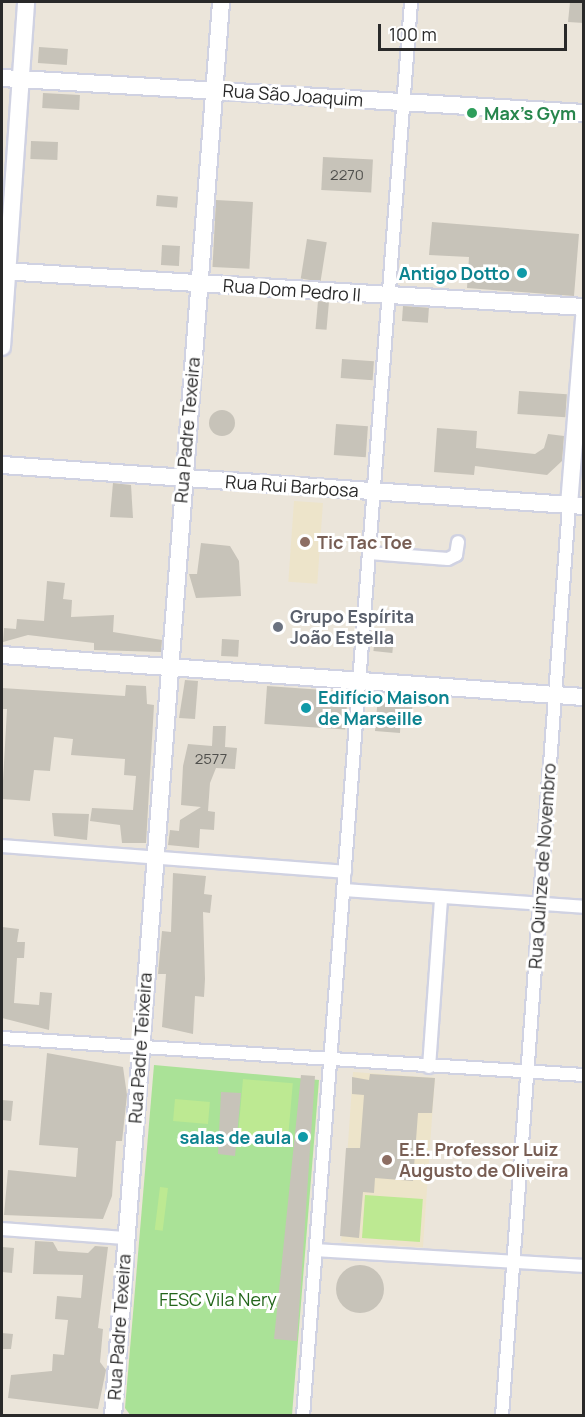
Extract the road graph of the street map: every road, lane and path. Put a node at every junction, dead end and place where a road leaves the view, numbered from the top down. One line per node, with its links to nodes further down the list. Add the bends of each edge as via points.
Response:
1 (26, 2): 5 (main road)
2 (221, 2): 6 (main road, Rua Padre Texeira)
3 (411, 2): 7 (street)
4 (2, 78): 5 (main road, Rua São Joaquim)
5 (20, 80): 6 (main road, Rua São Joaquim); 9 (main road)
6 (215, 90): 7 (main road, Rua São Joaquim); 10 (main road, Rua Padre Texeira)
7 (403, 102): 8 (main road, Rua São Joaquim); 11 (street)
8 (584, 113)
9 (4, 271): 10 (main road, Rua Dom Pedro II); 14 (main road)
10 (199, 284): 11 (main road, Rua Dom Pedro II); 16 (main road, Rua Padre Texeira)
11 (388, 296): 12 (main road, Rua Dom Pedro II); 17 (street)
12 (584, 307)
13 (584, 317): 18 (main road, Rua Quinze de Novembro)
14 (2, 347)
15 (2, 465): 16 (main road, Rua Rui Barbosa)
16 (183, 477): 17 (main road, Rua Rui Barbosa); 22 (main road, Rua Padre Texeira)
17 (373, 492): 18 (main road, Rua Rui Barbosa); 20 (street)
18 (576, 506): 24 (street, Rua Quinze de Novembro)
19 (458, 542): 20 (street, via 456,555 448,559)
20 (369, 553): 23 (street)
21 (2, 655): 22 (main road)
22 (169, 666): 23 (main road); 27 (main road, Rua Padre Texeira)
23 (360, 680): 24 (main road); 28 (street)
24 (555, 695): 25 (main road); 31 (street, Rua Quinze de Novembro)
25 (584, 697)
26 (2, 846): 27 (street)
27 (154, 858): 28 (street); 34 (main road, Rua Padre Teixeira)
28 (345, 872): 29 (street)
29 (343, 890): 30 (street); 35 (street)
30 (441, 899): 31 (street); 36 (street)
31 (539, 905): 32 (street); 37 (street, Rua Quinze de Novembro)
32 (584, 907)
33 (2, 1038): 34 (street)
34 (140, 1048): 35 (street); 40 (main road, Rua Padre Teixeira)
35 (330, 1060): 36 (street); 41 (street)
36 (429, 1067): 37 (street)
37 (526, 1073): 38 (street); 42 (street, Rua Quinze de Novembro)
38 (584, 1075)
39 (2, 1229): 40 (street)
40 (126, 1238): 44 (main road, Rua Padre Texeira)
41 (316, 1250): 42 (street); 45 (street)
42 (513, 1262): 43 (street); 46 (street, Rua Quinze de Novembro)
43 (584, 1266)
44 (113, 1416)
45 (303, 1416)
46 (502, 1416)

